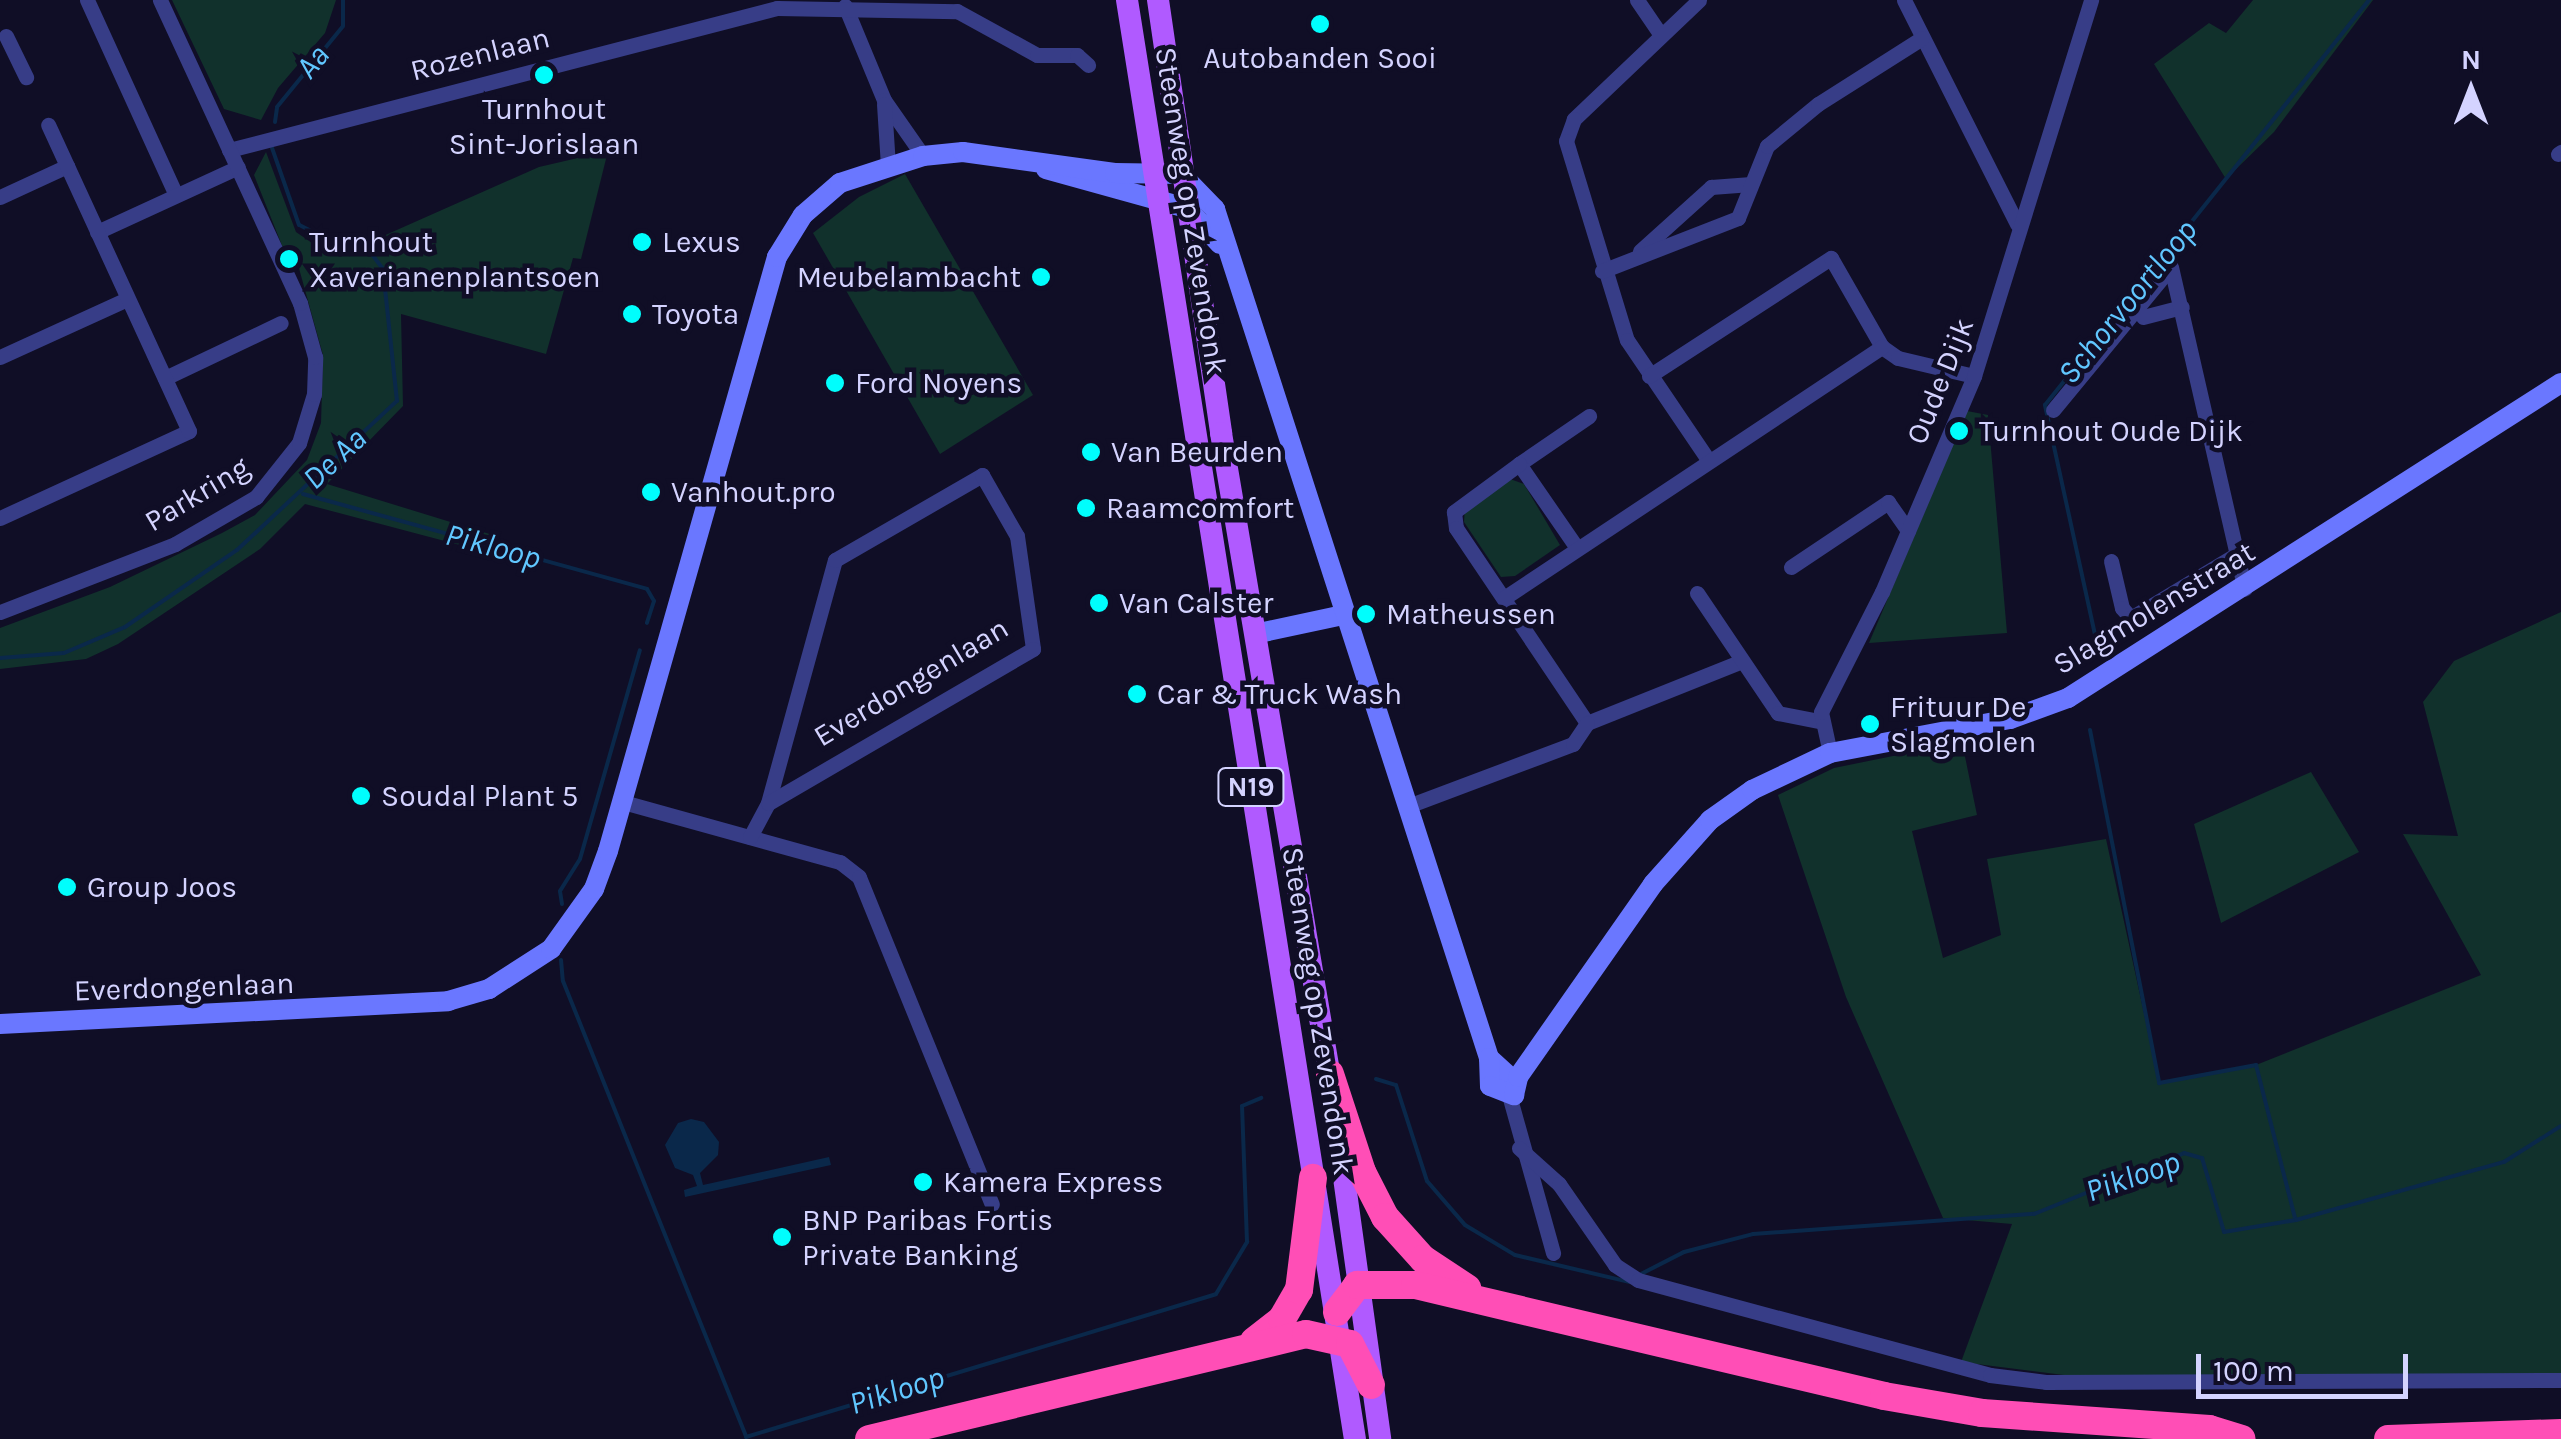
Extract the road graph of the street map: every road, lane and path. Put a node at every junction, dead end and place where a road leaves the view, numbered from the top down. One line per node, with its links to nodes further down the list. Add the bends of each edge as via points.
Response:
1 (86, 0): 28 (street)
2 (160, 0): 19 (street, Parkring)
3 (1127, 0): 25 (main road, Steenweg op Zevendonk / N19)
4 (1158, 0): 26 (main road, Steenweg op Zevendonk / N19)
5 (1637, 0): 13 (street)
6 (1699, 0): 13 (street)
7 (1904, 0): 14 (street)
8 (2076, 0): 11 (street, Oude Dijk)
9 (777, 4): 10 (street, Rozenlaan); 19 (street, Rozenlaan)
10 (844, 6): 15 (street, Rozenlaan, via 957,10 1037,55 1077,56); 17 (street)
11 (2087, 8): 32 (street, Oude Dijk)
12 (2, 32): 16 (street)
13 (1660, 36): 36 (street, via 1568,130)
14 (1922, 38): 27 (street, via 1818,104 1767,146); 32 (street)
15 (1088, 65)
16 (26, 77)
17 (884, 100): 20 (street); 23 (street)
18 (48, 125): 22 (street)
19 (229, 150): 24 (street, Parkring)
20 (924, 156): 21 (street, Everdongenlaan); 23 (street, Everdongenlaan)
21 (1017, 156): 25 (street, Everdongenlaan, via 1115,173); 30 (street, Everdongenlaan, via 1070,180)
22 (67, 166): 29 (street); 33 (street)
23 (888, 166): 67 (street, Everdongenlaan, via 840,183 803,215 776,257)
24 (238, 167): 28 (street); 60 (street, Parkring, via 310,328 314,394 300,443 256,498 176,544)
25 (1153, 170): 26 (street, Everdongenlaan); 30 (main road, Steenweg op Zevendonk / N19)
26 (1181, 174): 31 (main road, Steenweg op Zevendonk / N19); 35 (street, Steenweg op Zevendonk, via 1215,208)
27 (1751, 184): 34 (street, via 1712,187); 34 (street, via 1750,202 1738,218)
28 (176, 195): 33 (street)
29 (0, 197)
30 (1159, 203): 31 (street, Everdongenlaan); 75 (main road, Steenweg op Zevendonk / N19)
31 (1186, 208): 35 (street, Steenweg op Zevendonk); 62 (main road, Steenweg op Zevendonk / N19)
32 (2018, 224): 44 (street, Oude Dijk, via 2002,301)
33 (97, 232): 37 (street)
34 (1640, 251): 36 (street)
35 (1228, 254): 61 (street, Steenweg op Zevendonk)
36 (1602, 271): 43 (street, via 1627,340)
37 (127, 299): 42 (street); 45 (street)
38 (2182, 307): 39 (street); 47 (street, via 2171,267); 54 (street)
39 (2143, 317)
40 (280, 323): 45 (street)
41 (1882, 347): 43 (street, via 1832,258); 44 (street, via 1898,358); 49 (street)
42 (0, 357)
43 (1649, 376): 49 (street)
44 (1974, 376): 52 (street, Oude Dijk)
45 (165, 378): 51 (street, via 188,431)
46 (2561, 384): 57 (street, Slagmolenstraat)
47 (2053, 410)
48 (1590, 416): 50 (street)
49 (1709, 461): 53 (street)
50 (1519, 464): 53 (street); 59 (street, via 1454,512 1456,528)
51 (0, 518)
52 (1908, 531): 56 (street, via 1888,502); 64 (street, Oude Dijk)
53 (1577, 548): 59 (street)
54 (2237, 554): 55 (street, via 2131,618 2122,608); 57 (street)
55 (2111, 561)
56 (1791, 567)
57 (2245, 590): 66 (street, Slagmolenstraat, via 2068,698 2010,719)
58 (1696, 593): 63 (street)
59 (1504, 598): 65 (street)
60 (0, 612)
61 (1343, 615): 62 (street); 69 (street, Steenweg op Zevendonk)
62 (1260, 632): 72 (main road, Steenweg op Zevendonk / N19)
63 (1742, 660): 64 (street, via 1778,713); 65 (street)
64 (1819, 721): 66 (street)
65 (1587, 723): 69 (street, via 1573,744)
66 (1830, 753): 73 (street, Slagmolenstraat, via 1752,790 1680,851)
67 (623, 802): 70 (street); 71 (street, Everdongenlaan, via 594,889 574,924 551,949 490,989 394,1008)
68 (768, 803): 68 (street, Everdongenlaan, via 835,560 982,474 1017,536 1033,649); 70 (street, Everdongenlaan)
69 (1408, 806): 73 (street, Steenweg op Zevendonk, via 1489,1058)
70 (750, 837): 76 (street, via 840,862 868,890)
71 (0, 1024)
72 (1330, 1074): 78 (main road, Steenweg op Zevendonk / N19); 79 (highway, via 1362,1172 1386,1217 1422,1259)
73 (1508, 1084): 74 (street)
74 (1520, 1148): 77 (street); 82 (street, via 1559,1184 1615,1265 1638,1280 1990,1374 2066,1382)
75 (1312, 1178): 80 (main road, Steenweg op Zevendonk / N19); 81 (highway, via 1299,1290 1282,1319)
76 (992, 1204)
77 (1554, 1252)
78 (1357, 1285): 79 (highway, via 1415,1285); 80 (highway); 83 (main road, Steenweg op Zevendonk / N19)
79 (1490, 1302): 88 (highway, via 1884,1396 1982,1413 2208,1429)
80 (1339, 1325): 81 (highway); 83 (highway)
81 (1249, 1346): 85 (highway)
82 (2561, 1380)
83 (1365, 1391): 86 (main road, Steenweg op Zevendonk / N19); 87 (main road, Steenweg op Zevendonk / N19)
84 (2561, 1433): 89 (highway)
85 (870, 1439)
86 (1356, 1439)
87 (1380, 1439)
88 (2241, 1439)
89 (2388, 1439)

